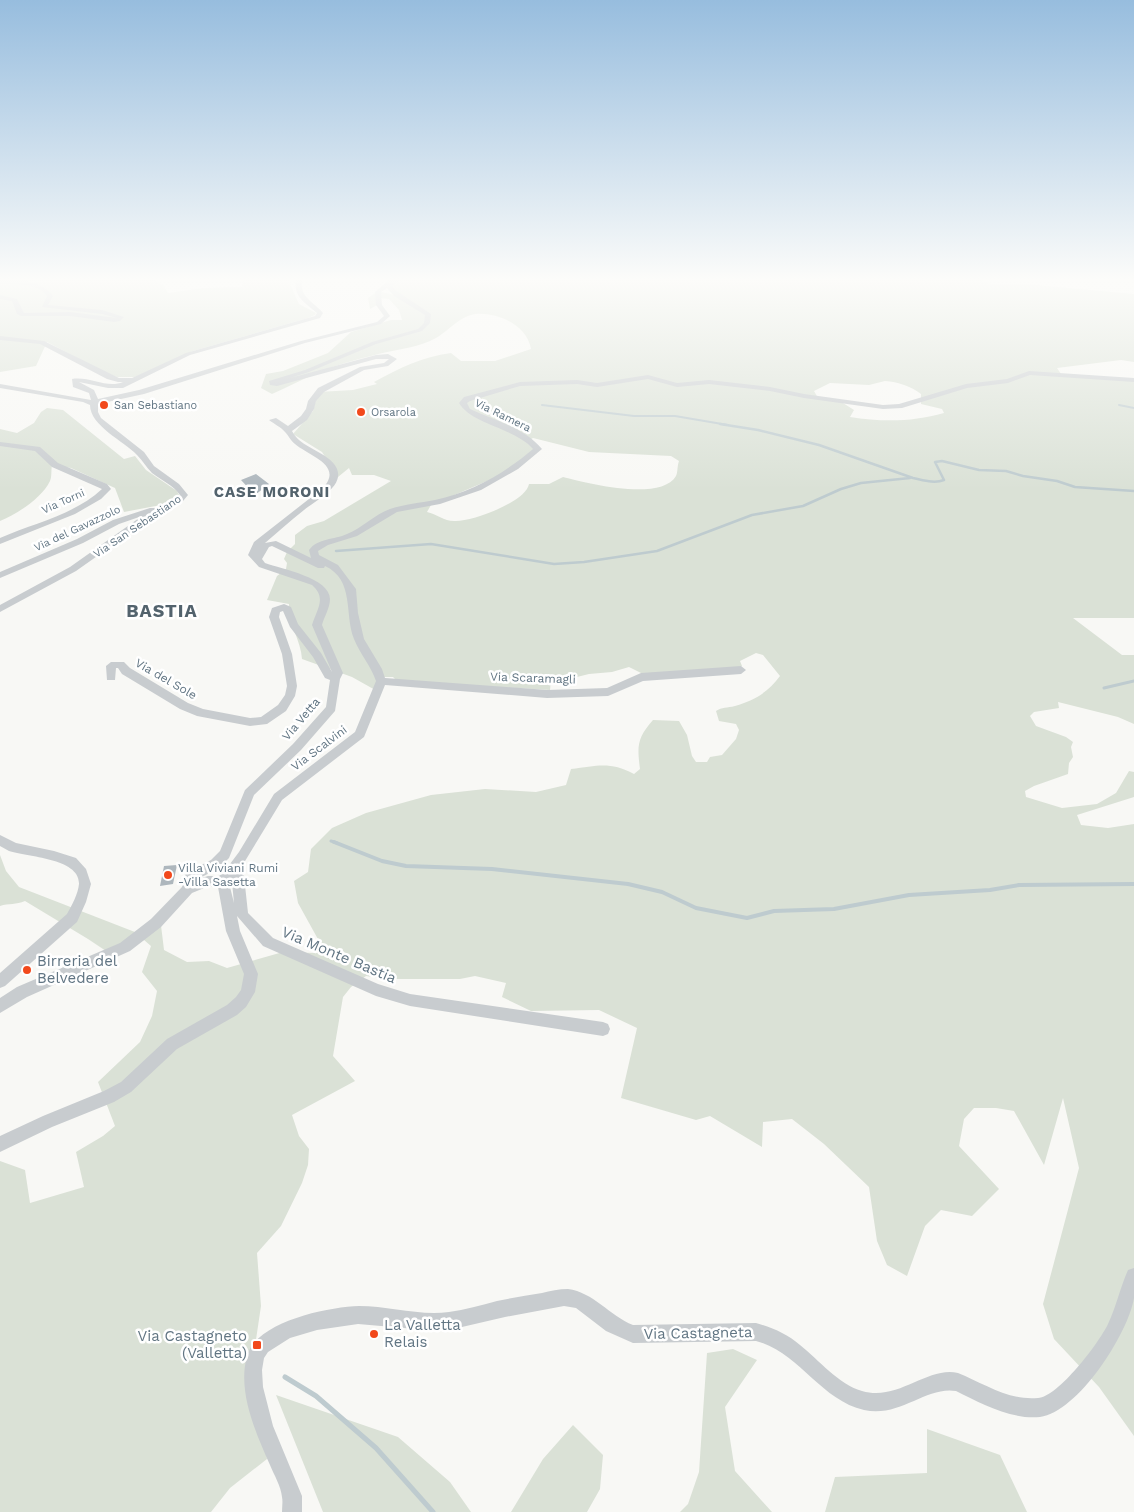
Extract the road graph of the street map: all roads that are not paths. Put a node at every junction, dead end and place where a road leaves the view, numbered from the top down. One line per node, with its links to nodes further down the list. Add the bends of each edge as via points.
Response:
1 (55, 349): 6 (street, via 110,377)
2 (207, 349): 6 (street, via 188,354)
3 (282, 349): 8 (street)
4 (363, 349): 10 (street, via 273,381 277,384 376,357 394,359 386,365 362,368 321,390 304,418)
5 (1134, 380): 15 (street, Via Ramera, via 1029,374 1008,381 966,386 899,406 883,407 718,383 677,385 648,377 597,385 577,382 520,384 467,399 464,407 524,437 538,449 522,464 479,489 388,513 348,538 313,550 315,557 335,567)
6 (132, 382): 8 (street, Via San Sebastiano, via 109,388 74,381 76,385 90,390)
7 (0, 386): 8 (street)
8 (96, 402): 12 (street, Via San Sebastiano, via 94,412 98,419 141,454 144,462 163,479 181,488 184,495)
9 (274, 420): 10 (street)
10 (288, 430): 14 (street, via 292,440 326,459 334,479 317,498 254,549 253,555)
11 (0, 444): 13 (street, Via Torni, via 37,449 55,465 107,489 75,510)
12 (164, 507): 16 (street, Via del Gavazzolo, via 140,512); 17 (street, Via San Sebastiano, via 73,569)
13 (0, 541)
14 (257, 560): 15 (street, via 266,545 274,543); 20 (street, Via Vetta, via 262,565 321,586 326,605 317,625 338,673)
15 (340, 574): 21 (street, via 353,594 353,613 359,639)
16 (0, 575)
17 (0, 609)
18 (741, 670): 21 (street, Via Scaramagli, via 641,677 608,692 555,693)
19 (111, 676): 20 (street, Via del Sole, via 111,666 120,664 126,671 201,713 250,722 264,721 282,708 292,686 287,654 274,617 275,610 284,606 293,624)
20 (335, 679): 24 (street, Via Vetta, via 331,708 297,747 249,793 226,854 190,878)
21 (381, 681): 23 (street, Via Scalvini, via 360,734 278,797 237,865)
22 (0, 840): 25 (street, via 13,847 72,862 82,873 85,884 72,918)
23 (224, 880): 24 (street, via 208,881); 27 (street, Via Monte Bastia, via 234,875 238,878 243,916 268,942 376,990 410,1000); 28 (street, via 233,931 251,974 248,992 241,1002 172,1044 115,1094)
24 (188, 889): 26 (street, Via Vetta, via 156,923 125,947 22,992)
25 (0, 982)
26 (0, 1006)
27 (603, 1029)
28 (0, 1144)
29 (1134, 1276): 30 (street, Via Castagneta, via 1115,1329 1105,1346 1051,1405 1036,1408 1001,1401 953,1380 892,1402 873,1403 852,1397 834,1386 768,1334 633,1334 614,1326 585,1302 568,1298 500,1309 448,1322 357,1315 316,1322 281,1332 266,1342 256,1354 252,1372 257,1404 292,1496)
30 (292, 1512)

